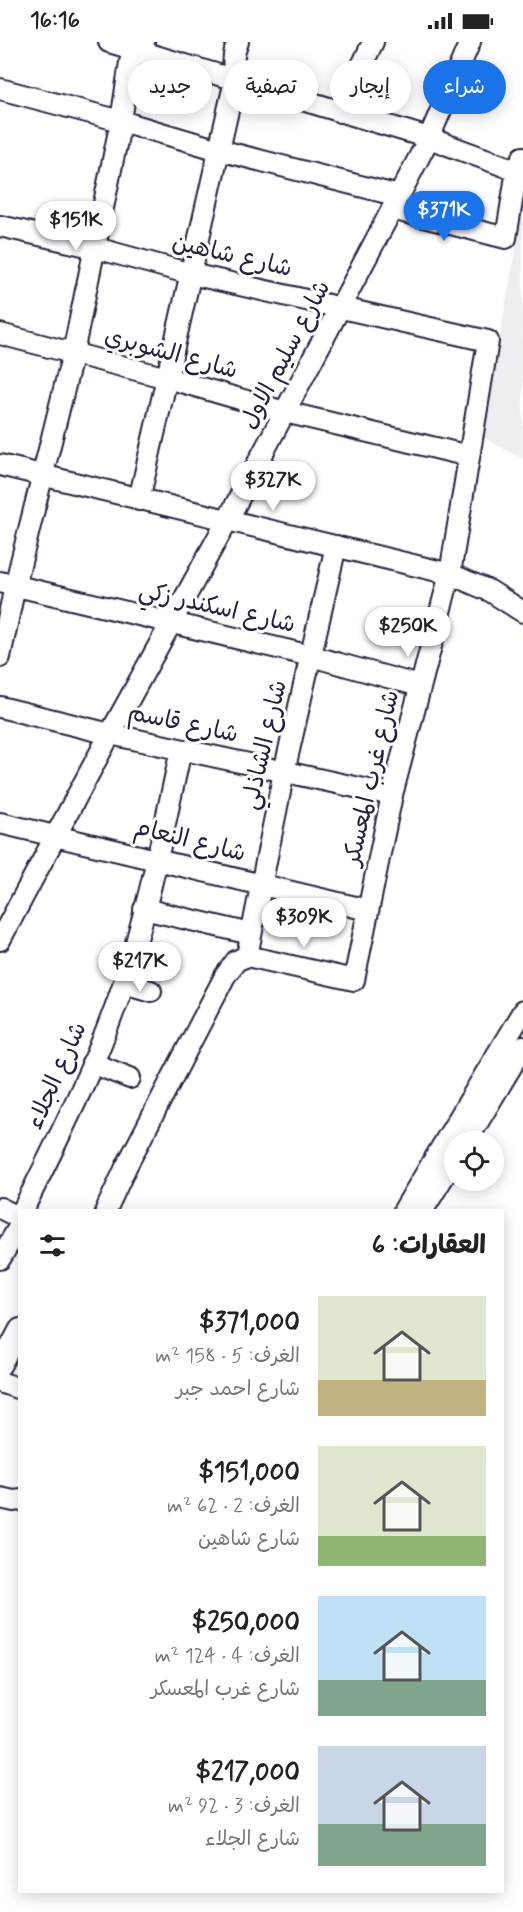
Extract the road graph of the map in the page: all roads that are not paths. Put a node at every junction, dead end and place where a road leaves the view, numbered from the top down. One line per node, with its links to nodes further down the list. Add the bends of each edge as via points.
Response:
1 (109, 42): 5 (street)
2 (238, 42): 6 (street)
3 (372, 42): 7 (street)
4 (470, 42): 13 (street, شارع سليم الاول)
5 (143, 47): 8 (street); 12 (street, via 130,62)
6 (233, 60)
7 (364, 60)
8 (224, 76)
9 (0, 89): 12 (street)
10 (227, 114): 14 (street)
11 (347, 114): 13 (street)
12 (121, 121): 14 (street); 18 (street)
13 (429, 138): 15 (street); 16 (street, شارع سليم الاول)
14 (219, 150): 16 (street); 19 (street)
15 (521, 167): 16 (street, via 506,238)
16 (395, 202): 20 (street, شارع سليم الاول)
17 (0, 226): 18 (street, شارع شاهين)
18 (96, 248): 19 (street, شارع شاهين); 23 (street)
19 (190, 274): 20 (street, شارع شاهين); 24 (street)
20 (340, 308): 22 (street, شارع شاهين); 25 (street, شارع سليم الاول)
21 (0, 334): 23 (street, شارع الشوبري)
22 (488, 341): 26 (street, شارع غرب المعسكر)
23 (73, 353): 24 (street, شارع الشوبري); 28 (street)
24 (167, 378): 25 (street, شارع الشوبري); 29 (street)
25 (285, 412): 26 (street, شارع الشوبري); 30 (street, شارع سليم الاول)
26 (469, 456): 32 (street, شارع غرب المعسكر)
27 (0, 465): 28 (street)
28 (43, 475): 29 (street); 33 (street)
29 (139, 500): 30 (street)
30 (227, 520): 31 (street); 35 (street, شارع سليم الاول)
31 (336, 546): 32 (street); 36 (street, شارع الشاذلي)
32 (450, 574): 34 (street, via 490,591); 38 (street, شارع غرب المعسكر)
33 (8, 584): 35 (street, شارع اسكندر زكي); 37 (street)
34 (523, 612)
35 (171, 623): 36 (street, شارع اسكندر زكي); 40 (street, شارع سليم الاول)
36 (311, 656): 38 (street, شارع اسكندر زكي); 42 (street, شارع الشاذلي)
37 (0, 657)
38 (420, 686): 43 (street, شارع غرب المعسكر)
39 (0, 706): 40 (street, شارع قاسم)
40 (110, 734): 41 (street, شارع قاسم); 45 (street, شارع سليم الاول)
41 (181, 750): 42 (street, شارع قاسم); 46 (street, شارع الجلاء)
42 (284, 772): 43 (street, شارع قاسم); 47 (street, شارع الشاذلي)
43 (392, 795): 49 (street, شارع غرب المعسكر)
44 (0, 823): 45 (street, شارع النعام)
45 (56, 835): 46 (street, شارع النعام); 51 (street, شارع سليم الاول)
46 (156, 859): 47 (street, شارع النعام); 48 (street, شارع الجلاء)
47 (261, 884): 49 (street, شارع النعام); 50 (street, شارع الشاذلي)
48 (144, 909): 50 (street); 53 (street, شارع الجلاء)
49 (368, 910): 52 (street, شارع غرب المعسكر, via 354,980)
50 (251, 934): 52 (street, شارع الشاذلي)
51 (0, 940)
52 (247, 956): 63 (street, via 236,961 225,976)
53 (124, 983): 54 (street); 57 (street, شارع الجلاء)
54 (151, 991)
55 (523, 1011): 64 (street)
56 (523, 1047): 59 (street)
57 (92, 1063): 58 (street); 62 (street, شارع الجلاء)
58 (130, 1078)
59 (473, 1131)
60 (444, 1176): 65 (street)
61 (0, 1208): 66 (street)
62 (23, 1209)
63 (106, 1209)
64 (405, 1209)
65 (424, 1209)
66 (18, 1217)
67 (18, 1228): 68 (street)
68 (0, 1259)
69 (18, 1333): 70 (street)
70 (0, 1366)
71 (0, 1382): 72 (street)
72 (18, 1388)
73 (0, 1498): 74 (street)
74 (18, 1500)

